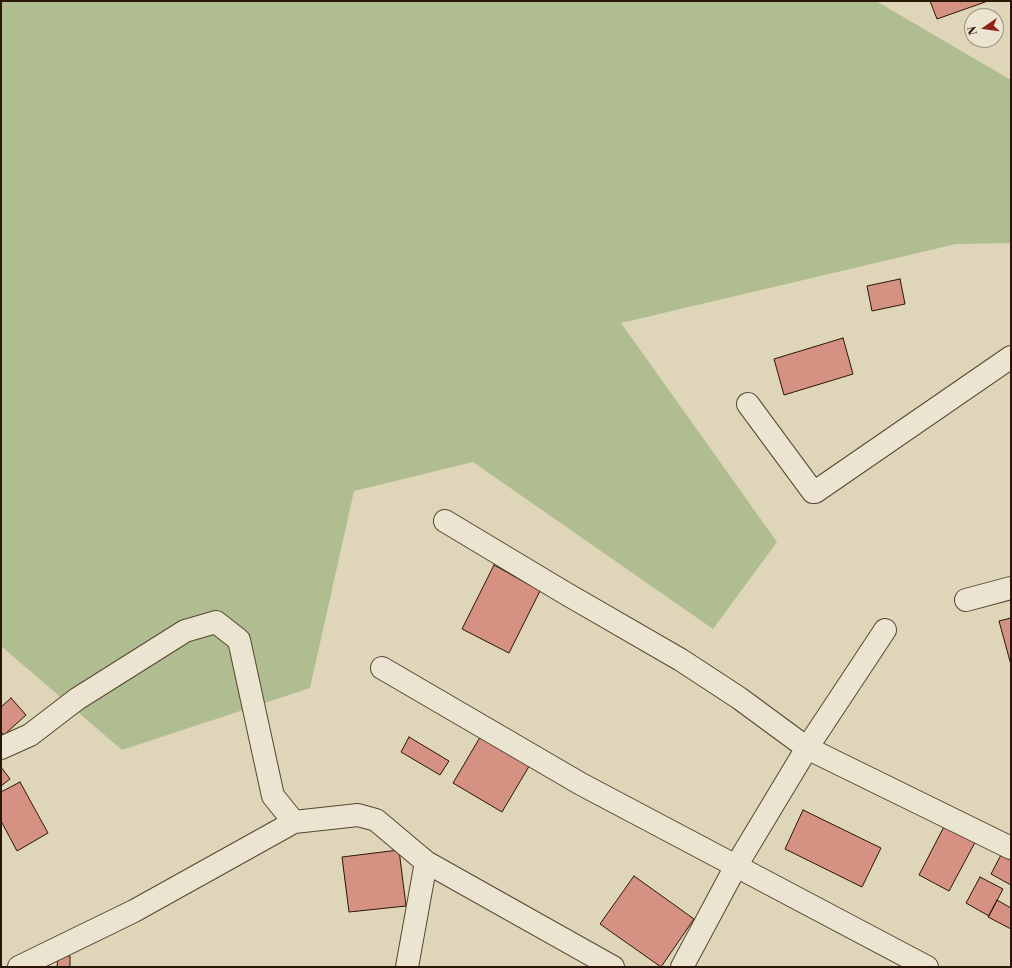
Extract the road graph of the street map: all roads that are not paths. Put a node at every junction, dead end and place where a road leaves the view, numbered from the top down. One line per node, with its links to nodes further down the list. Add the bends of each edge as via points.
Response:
1 (1011, 357): 2 (street, via 815,492 812,492)
2 (748, 404)
3 (445, 521): 9 (street, via 681,660 739,698)
4 (1011, 588): 5 (street)
5 (966, 600)
6 (885, 630): 9 (street)
7 (382, 668): 13 (street, via 581,784)
8 (1, 748): 10 (street, via 30,735 77,699 185,631 216,622 239,640 273,796)
9 (807, 748): 11 (street); 13 (street)
10 (294, 822): 12 (street, via 358,815 376,820); 14 (street, via 134,911)
11 (1011, 848)
12 (426, 862): 15 (street); 16 (street)
13 (736, 866): 17 (street); 18 (street)
14 (19, 967)
15 (407, 967)
16 (613, 967)
17 (682, 967)
18 (927, 967)

